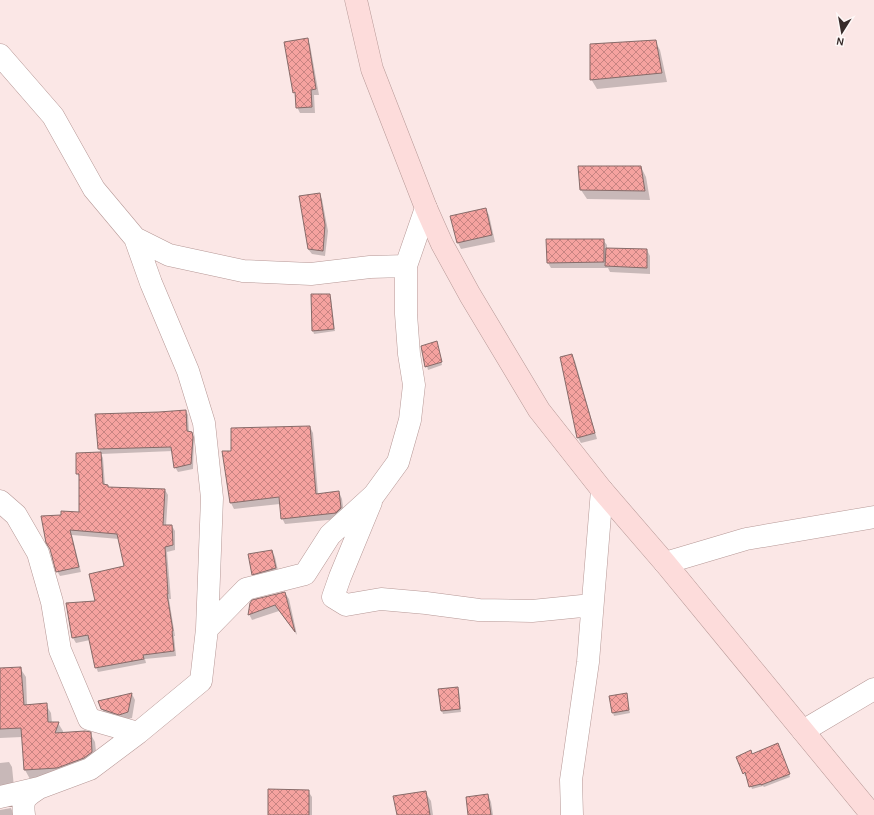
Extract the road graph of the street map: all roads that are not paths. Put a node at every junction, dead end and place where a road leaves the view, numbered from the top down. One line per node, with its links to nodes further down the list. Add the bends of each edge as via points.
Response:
1 (356, 0): 3 (main road, via 372,69)
2 (0, 55): 4 (street, via 52,116 94,189)
3 (426, 208): 5 (street); 6 (main road, via 470,295 540,410)
4 (135, 238): 5 (street, via 168,255 243,272 311,274 370,267); 12 (street, via 188,371 204,423 212,498)
5 (406, 266): 7 (street, via 407,330 414,385 410,420 398,462)
6 (602, 490): 10 (main road); 11 (street)
7 (374, 495): 11 (street, via 333,597 346,605 381,599 478,610 532,611); 12 (street, via 330,535 305,574 246,589)
8 (0, 501): 15 (street, via 16,515 38,553 52,602 60,650 89,719)
9 (874, 518): 10 (street, via 746,539)
10 (665, 563): 14 (main road)
11 (592, 605): 19 (street, via 588,662 572,780)
12 (207, 629): 15 (street, via 201,681)
13 (874, 689): 14 (street)
14 (803, 731): 20 (main road)
15 (138, 733): 16 (street, via 90,769)
16 (39, 788): 17 (street); 18 (street, via 28,795 23,804)
17 (0, 796)
18 (24, 815)
19 (572, 815)
20 (872, 815)

